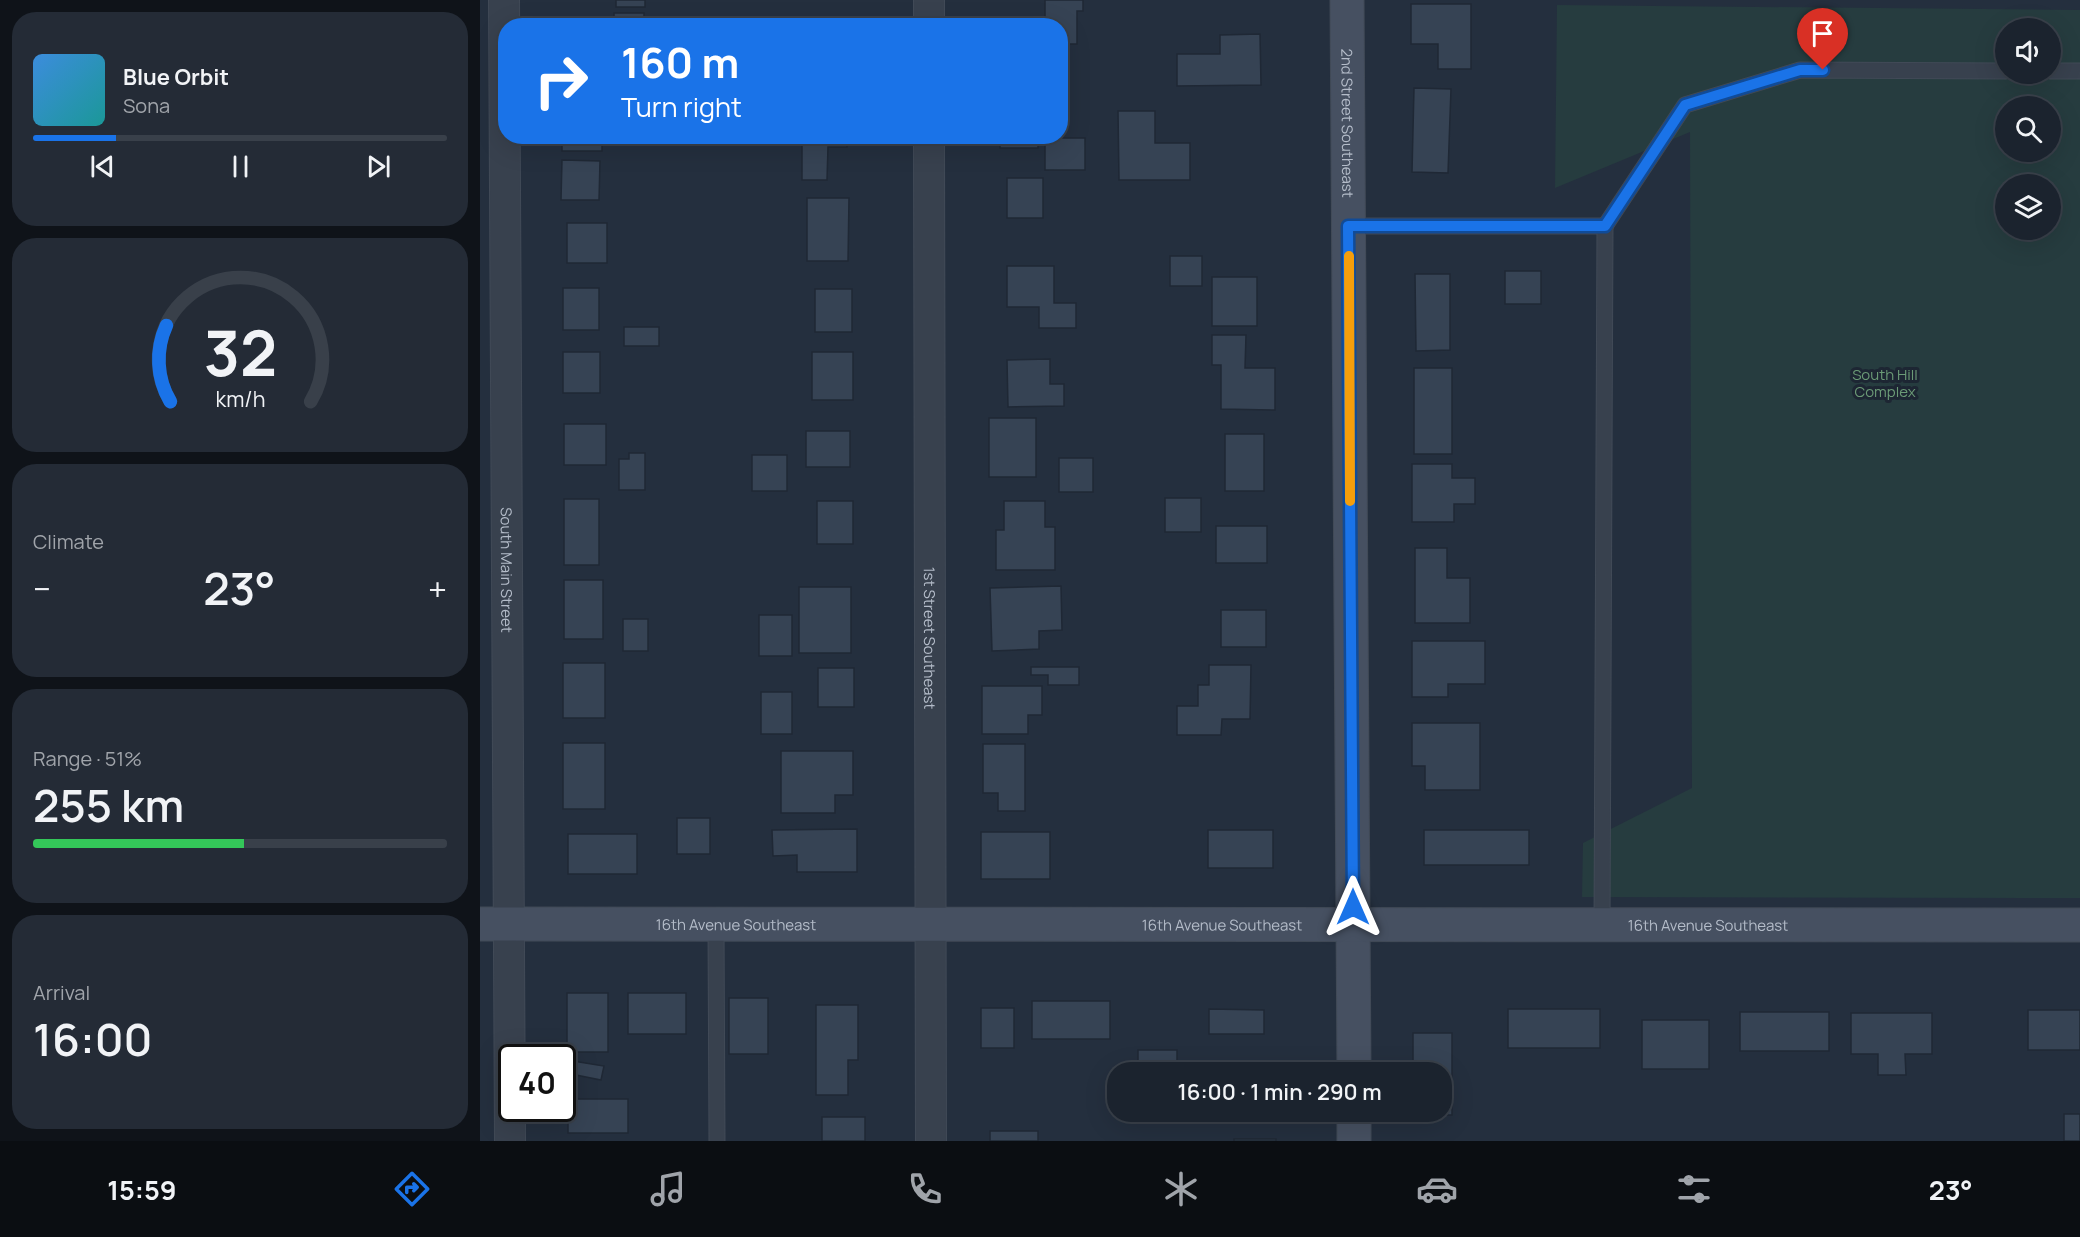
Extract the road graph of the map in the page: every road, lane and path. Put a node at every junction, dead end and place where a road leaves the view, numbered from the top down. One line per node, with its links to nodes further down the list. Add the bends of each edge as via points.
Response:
1 (504, 0): 4 (street, South Main Street)
2 (929, 0): 5 (street)
3 (1347, 0): 11 (street, 2nd Street Southeast)
4 (504, 18)
5 (929, 18)
6 (1995, 71): 12 (lane, via 1800,70 1685,105)
7 (2061, 71): 8 (lane)
8 (2080, 71)
9 (502, 144): 13 (street, South Main Street)
10 (929, 144): 15 (street, 1st Street Southeast)
11 (1348, 226): 12 (lane); 16 (street, 2nd Street Southeast)
12 (1605, 226): 17 (lane)
13 (494, 924): 14 (street, 16th Avenue Southeast); 21 (street, South Main Street)
14 (716, 924): 15 (street, 16th Avenue Southeast); 22 (lane)
15 (929, 924): 16 (street, 16th Avenue Southeast); 23 (street, 1st Street Southeast)
16 (1354, 925): 17 (street, 16th Avenue Southeast); 19 (street, 2nd Street Southeast)
17 (1602, 925): 18 (street, 16th Avenue Southeast)
18 (2080, 925)
19 (1354, 1062)
20 (1354, 1122): 24 (street)
21 (510, 1141)
22 (717, 1141)
23 (931, 1141)
24 (1354, 1141)

